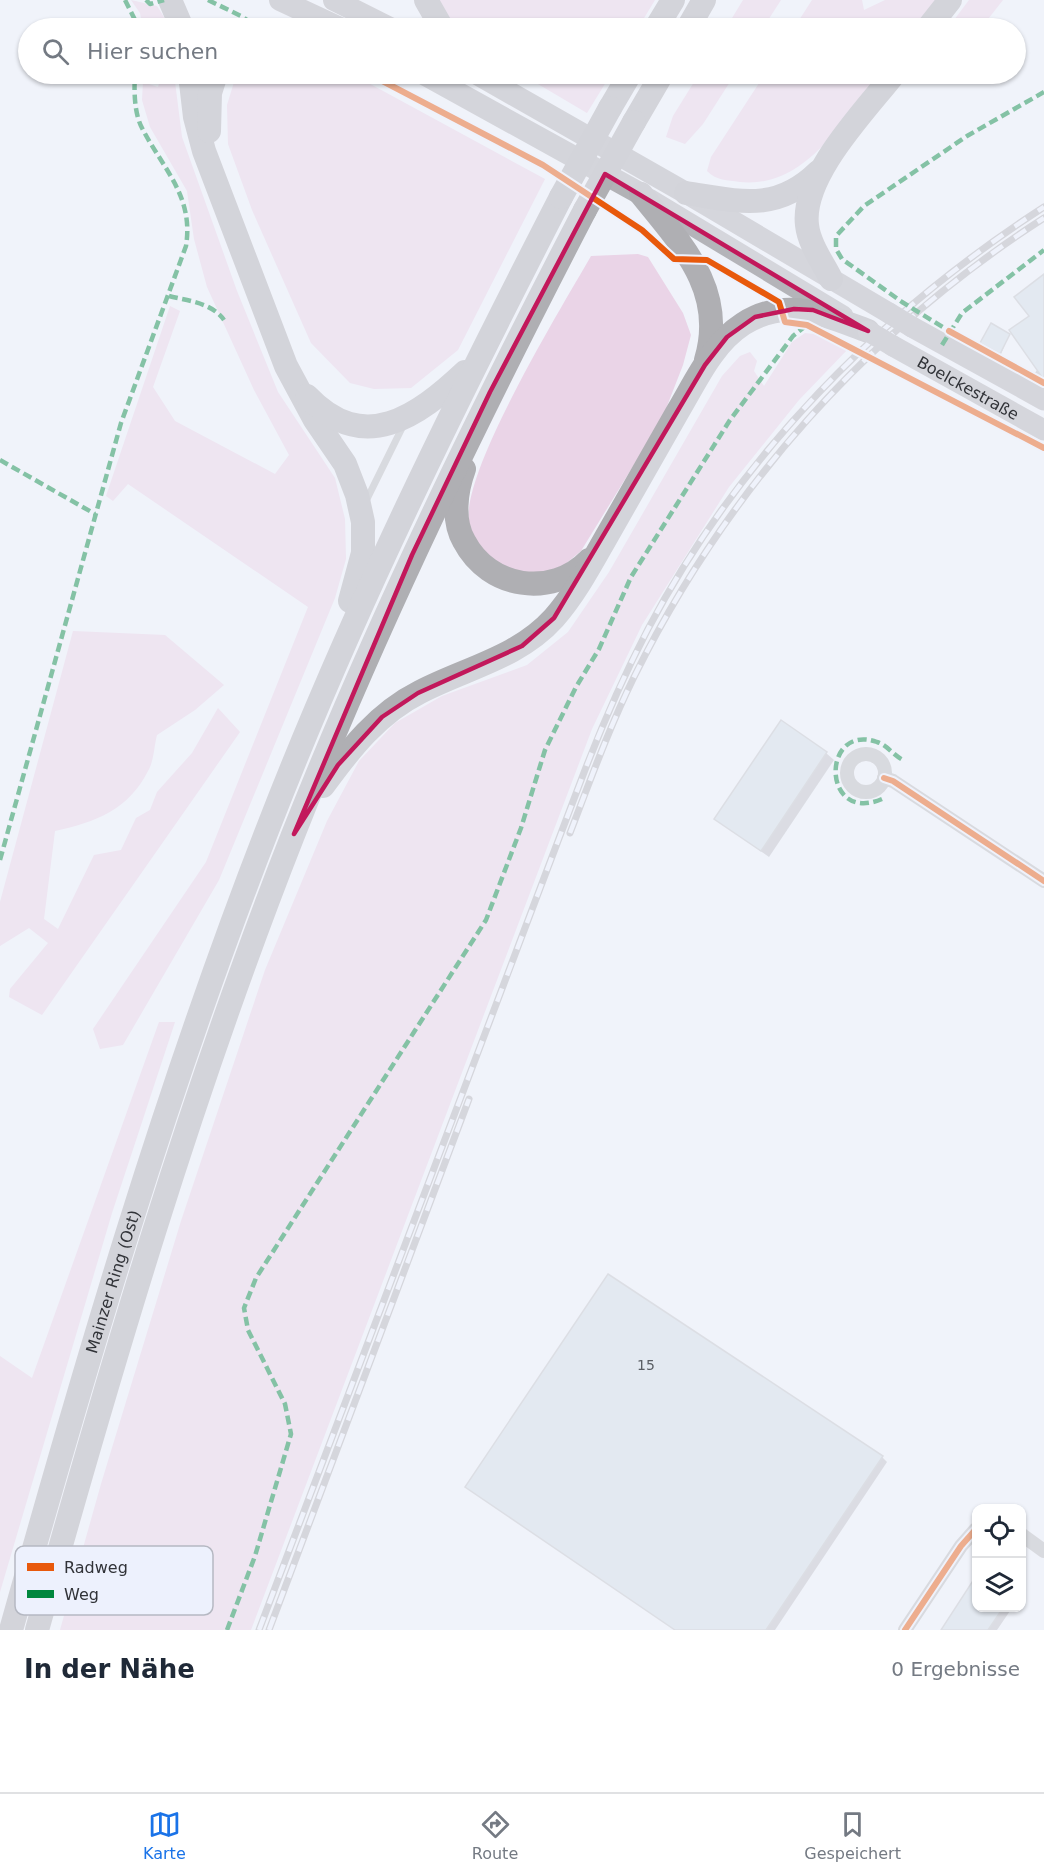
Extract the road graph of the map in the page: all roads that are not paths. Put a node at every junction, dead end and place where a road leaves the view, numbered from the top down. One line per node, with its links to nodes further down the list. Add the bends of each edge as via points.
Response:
1 (170, 0): 8 (highway)
2 (280, 0): 9 (highway)
3 (334, 0): 10 (highway)
4 (426, 0): 11 (highway)
5 (673, 0): 12 (highway)
6 (704, 0): 13 (highway)
7 (950, 0): 14 (highway)
8 (178, 18)
9 (319, 18)
10 (370, 18)
11 (436, 18)
12 (662, 18)
13 (694, 18)
14 (936, 18)
15 (191, 84): 23 (highway, via 198,133)
16 (214, 84): 23 (highway, via 209,110)
17 (442, 84): 25 (highway)
18 (495, 84): 24 (highway)
19 (624, 84): 28 (highway, bridge)
20 (656, 84): 31 (highway, bridge)
21 (886, 84): 22 (highway)
22 (822, 168): 24 (highway, via 800,188 776,199 741,201); 26 (highway, via 810,196 807,226)
23 (216, 181): 30 (highway, via 286,366)
24 (686, 193): 26 (main road, Boelckestraße)
25 (641, 194): 27 (main road, Boelckestraße); 29 (highway, via 693,260 706,289 712,327)
26 (831, 279): 32 (main road, Boelckestraße, bridge)
27 (868, 332): 29 (highway, via 813,310 768,312 740,326); 34 (main road, Boelckestraße, bridge)
28 (476, 362): 33 (highway, via 437,398); 37 (highway)
29 (705, 365): 36 (highway)
30 (298, 387): 33 (highway, via 324,411 351,423 384,425); 35 (highway, via 352,478)
31 (490, 392): 36 (highway, via 458,492 458,525 472,554 481,565 505,580 538,584 569,575); 39 (highway, via 412,555)
32 (1044, 400)
33 (407, 418): 35 (lane)
34 (1044, 430)
35 (362, 511): 37 (highway, via 360,567)
36 (599, 549): 39 (highway, via 568,600 539,633 503,656 418,693 365,732 319,791)
37 (324, 692): 43 (highway, Mainzer Ring (Ost), via 227,938 131,1218)
38 (884, 778): 40 (street)
39 (294, 834): 44 (highway, Mainzer Ring (Ost), via 202,1083)
40 (1044, 881)
41 (972, 1533): 50 (street)
42 (1026, 1538): 45 (street)
43 (35, 1546)
44 (60, 1546)
45 (1044, 1551)
46 (15, 1615): 48 (highway, Mainzer Ring (Ost))
47 (41, 1615): 49 (highway, Mainzer Ring (Ost))
48 (11, 1630)
49 (37, 1630)
50 (905, 1630)

